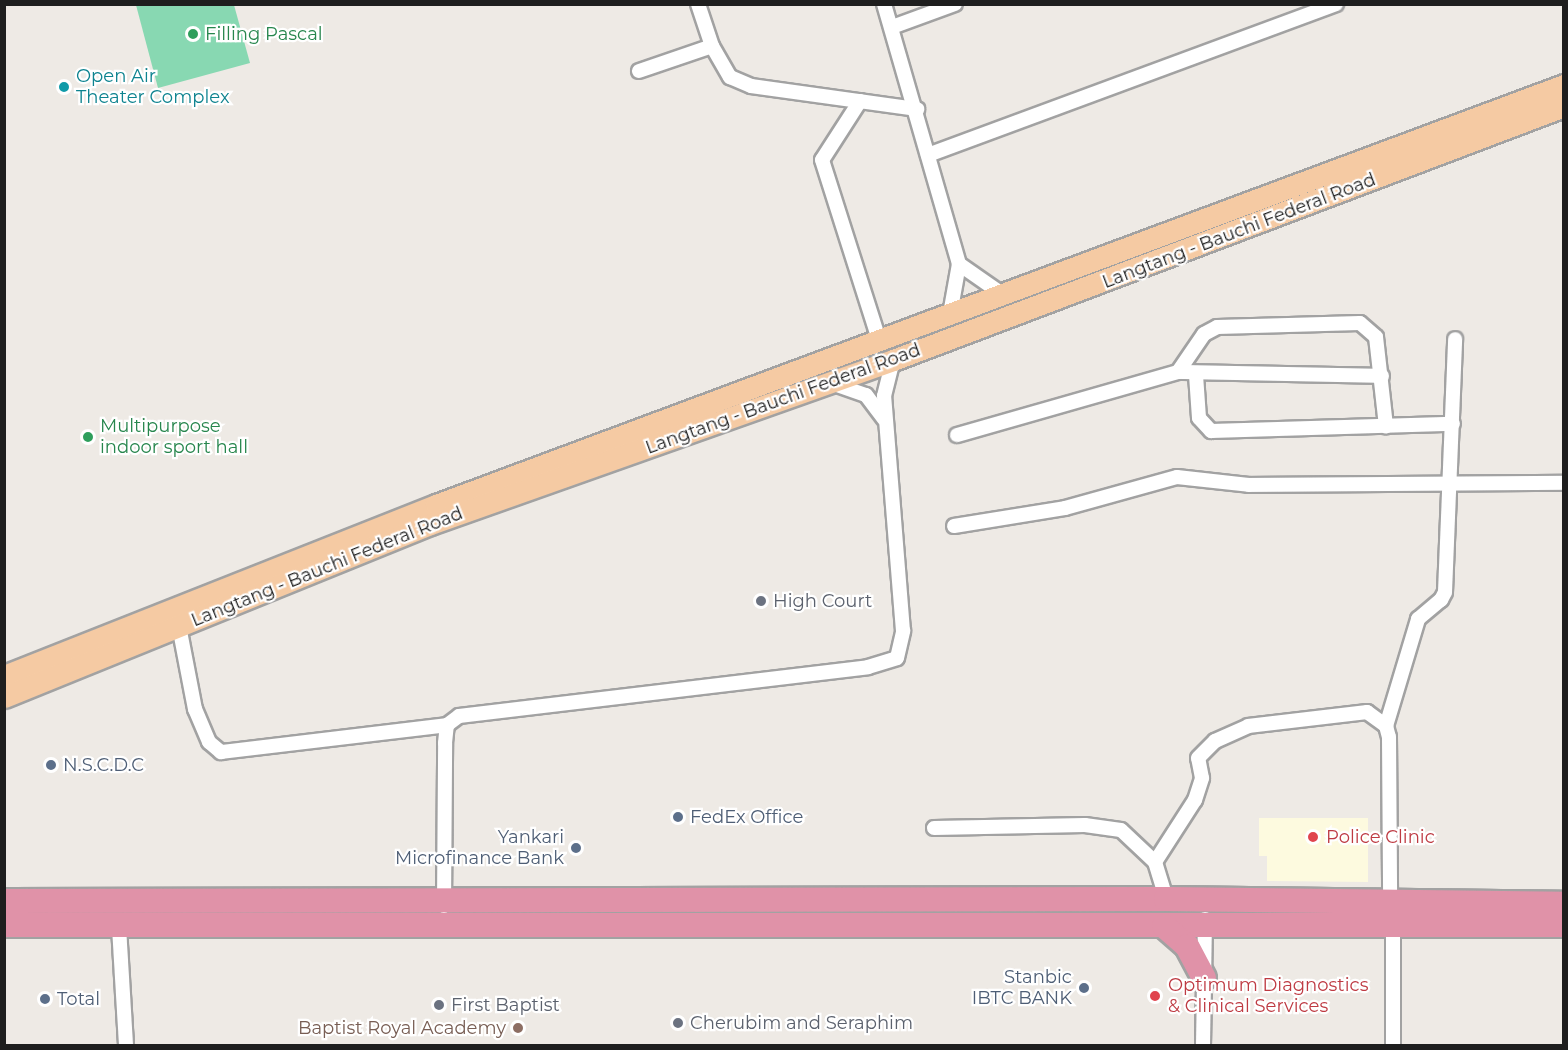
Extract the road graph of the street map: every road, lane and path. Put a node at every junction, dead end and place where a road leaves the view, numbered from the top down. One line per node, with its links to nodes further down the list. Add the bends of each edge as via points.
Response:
1 (698, 4): 6 (street)
2 (884, 4): 5 (street)
3 (956, 4): 5 (street)
4 (1336, 4): 12 (street)
5 (892, 27): 11 (street)
6 (712, 46): 7 (street); 9 (street, via 730,77 752,86)
7 (639, 71)
8 (1563, 85): 13 (main road, Langtang - Bauchi Federal Road)
9 (860, 101): 11 (street); 19 (street, via 822,160)
10 (1563, 106): 15 (main road, Langtang - Bauchi Federal Road)
11 (917, 109): 12 (street)
12 (928, 155): 14 (street)
13 (1145, 241): 15 (main road); 16 (main road, Langtang - Bauchi Federal Road)
14 (959, 264): 16 (street); 17 (street)
15 (1153, 264): 20 (main road, Langtang - Bauchi Federal Road)
16 (1002, 294): 17 (main road, Langtang - Bauchi Federal Road)
17 (950, 314): 19 (main road, Langtang - Bauchi Federal Road)
18 (1455, 339): 28 (street)
19 (879, 340): 22 (main road, Langtang - Bauchi Federal Road)
20 (893, 360): 25 (main road, Langtang - Bauchi Federal Road); 27 (street, via 884,383)
21 (1178, 372): 23 (street); 24 (street, via 1204,334 1217,327 1360,323 1377,337); 30 (street)
22 (788, 373): 26 (main road); 35 (main road, Langtang - Bauchi Federal Road, via 436,505)
23 (1196, 375): 24 (street); 29 (street, via 1199,418 1211,431)
24 (1382, 376): 29 (street)
25 (830, 382): 26 (main road, Langtang - Bauchi Federal Road); 27 (street, via 866,395)
26 (796, 394): 34 (main road, Langtang - Bauchi Federal Road, via 430,524)
27 (886, 421): 37 (street, via 903,631 897,658 868,667 476,711)
28 (1453, 424): 29 (street); 31 (street)
29 (1386, 426)
30 (957, 435)
31 (1451, 483): 32 (street); 33 (street, via 1249,485 1177,477 1056,510); 38 (street, via 1445,592 1418,619)
32 (1563, 483)
33 (954, 526)
34 (179, 626): 36 (main road, Langtang - Bauchi Federal Road); 37 (street, via 195,709 209,742 221,752)
35 (7, 675)
36 (4, 697)
37 (447, 725): 42 (street)
38 (1386, 726): 40 (street, via 1377,715 1354,711 1229,732 1198,758 1202,778 1195,800); 47 (street)
39 (934, 828): 40 (street, via 1103,826 1121,830)
40 (1155, 862): 45 (street)
41 (594, 898): 42 (highway); 43 (highway); 50 (highway)
42 (444, 899): 48 (highway); 51 (street)
43 (715, 899): 44 (highway); 52 (highway)
44 (925, 899): 45 (highway); 54 (highway)
45 (1166, 899): 46 (highway)
46 (1207, 899): 47 (highway); 57 (street)
47 (1390, 899): 49 (highway)
48 (11, 900)
49 (1563, 904)
50 (593, 923): 51 (highway); 52 (highway)
51 (444, 924): 59 (highway)
52 (714, 924): 54 (highway)
53 (4, 925): 59 (highway)
54 (925, 925): 56 (highway)
55 (1563, 925): 58 (highway)
56 (1164, 926): 57 (highway); 60 (highway, via 1187,946)
57 (1205, 926): 58 (highway); 60 (street)
58 (1393, 926): 63 (street)
59 (119, 927): 61 (street)
60 (1204, 978): 62 (street)
61 (126, 1046)
62 (1203, 1046)
63 (1393, 1046)

